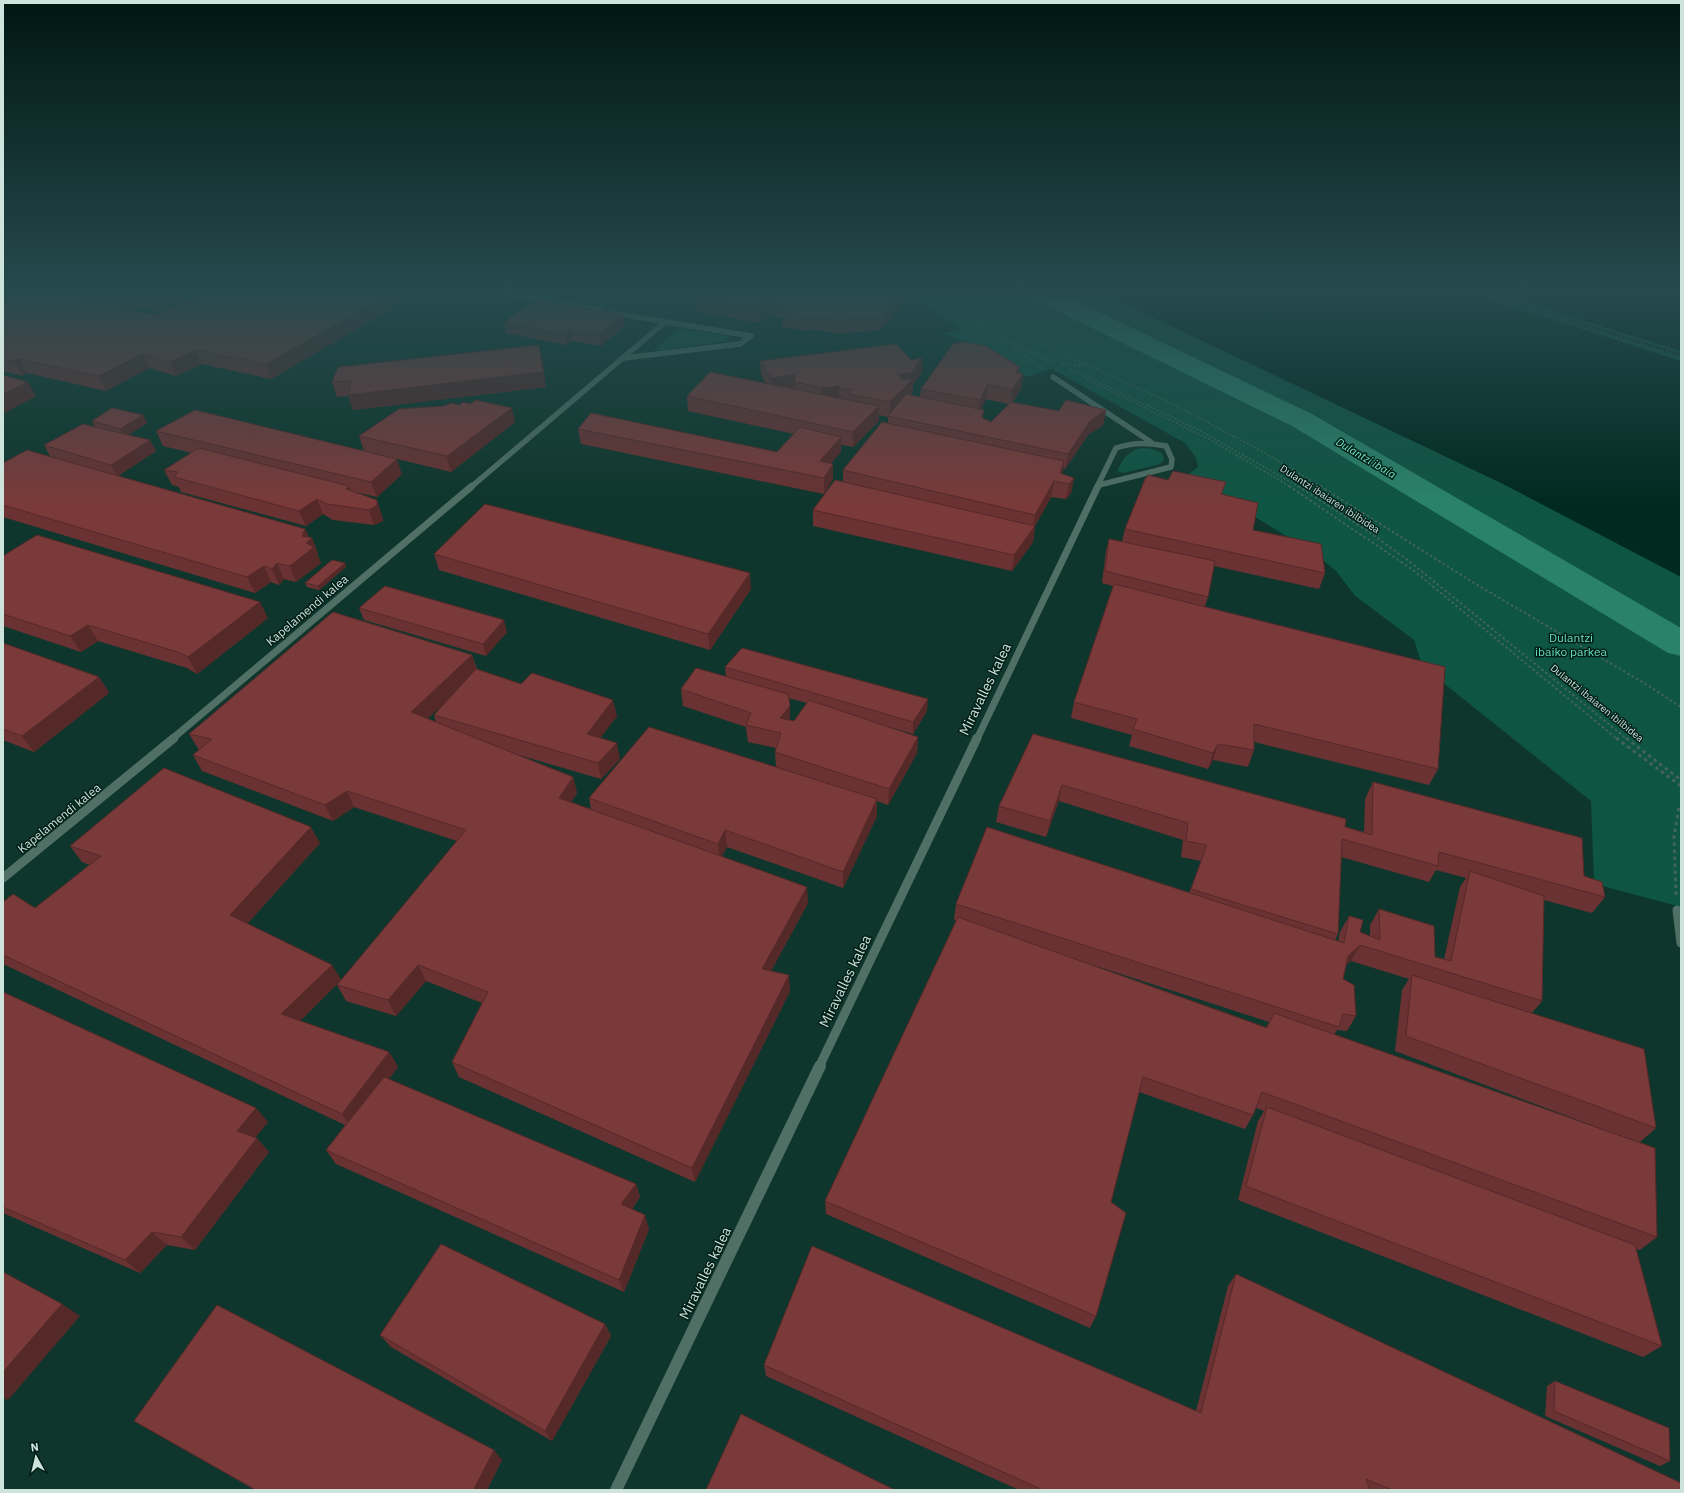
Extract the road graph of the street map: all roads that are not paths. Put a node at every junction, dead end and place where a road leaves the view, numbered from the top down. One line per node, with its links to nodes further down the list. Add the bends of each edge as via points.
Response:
1 (618, 363): 5 (street, Kapelamendi kalea)
2 (1053, 377): 3 (street)
3 (1151, 442): 4 (street, Miravalles kalea, via 1130,442 1116,448); 4 (street, Miravalles kalea, via 1166,446 1173,457 1171,467)
4 (1099, 485): 8 (street, Miravalles kalea)
5 (3, 878)
6 (1677, 910): 7 (street)
7 (1681, 943)
8 (616, 1490)

